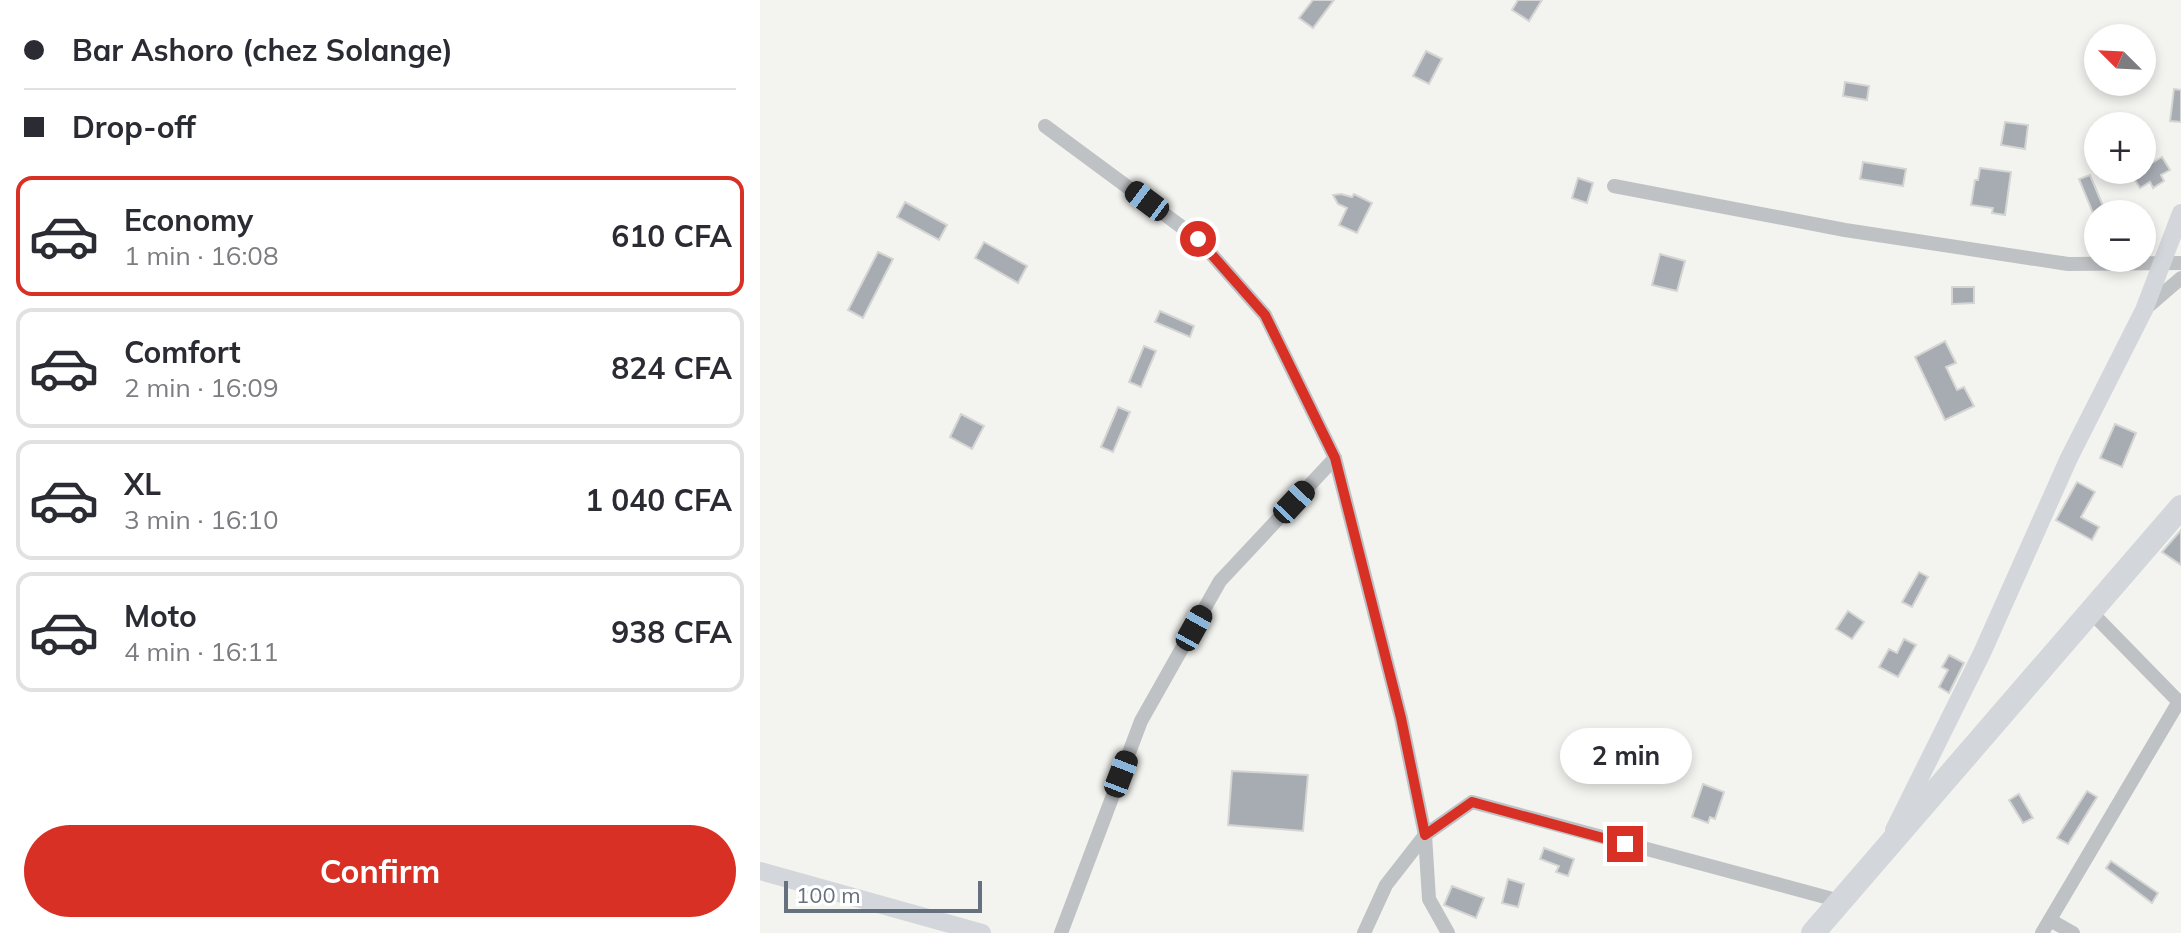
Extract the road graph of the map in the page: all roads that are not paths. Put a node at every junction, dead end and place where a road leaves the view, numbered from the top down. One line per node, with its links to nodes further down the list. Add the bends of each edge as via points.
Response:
1 (1045, 126): 8 (street, via 1198,239 1265,315)
2 (1614, 186): 5 (street, via 1845,230 2068,264)
3 (2181, 213): 5 (street)
4 (2181, 263): 5 (street)
5 (2161, 264): 7 (street)
6 (2181, 278): 7 (street)
7 (2144, 310): 13 (street)
8 (1335, 458): 12 (street); 18 (street, via 1220,581 1141,721)
9 (2181, 507): 10 (highway)
10 (2092, 613): 11 (street); 13 (highway)
11 (2179, 704): 16 (street)
12 (1425, 835): 15 (street, via 1472,802); 19 (street, via 1386,885); 20 (street, via 1429,899)
13 (1882, 853): 15 (highway)
14 (760, 871): 17 (street)
15 (1840, 901): 21 (highway)
16 (2046, 926): 22 (street)
17 (982, 933)
18 (1061, 933)
19 (1364, 933)
20 (1448, 933)
21 (1813, 933)
22 (2073, 933)

